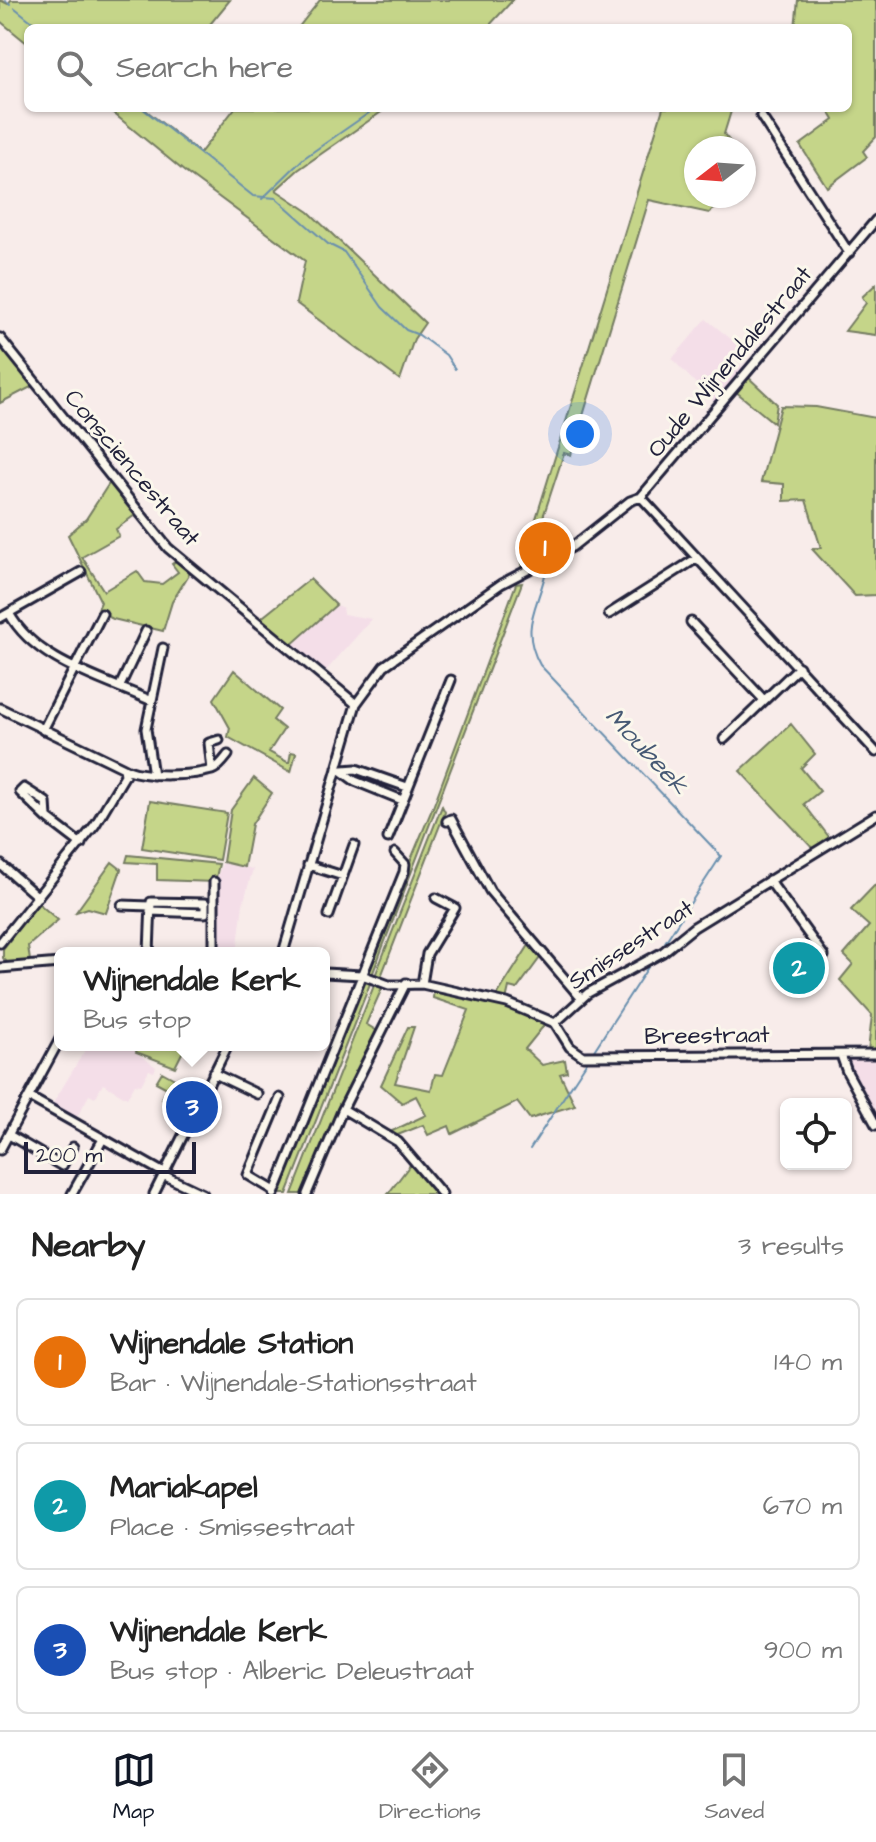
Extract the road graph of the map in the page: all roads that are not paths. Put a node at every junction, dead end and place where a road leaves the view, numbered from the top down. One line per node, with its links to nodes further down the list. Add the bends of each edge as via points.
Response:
1 (761, 116): 3 (street)
2 (876, 220): 3 (street, Oude Wijnendalestraat)
3 (849, 253): 5 (street, Oude Wijnendalestraat)
4 (0, 338): 21 (street, Consciencestraat, via 168,548)
5 (641, 497): 6 (street); 21 (street, Oude Wijnendalestraat, via 572,547 501,584 384,666)
6 (697, 558): 10 (street); 16 (street)
7 (81, 572): 8 (street)
8 (9, 613): 11 (street); 15 (street, via 31,642)
9 (102, 614): 15 (street)
10 (609, 614)
11 (0, 618)
12 (691, 622): 19 (street)
13 (146, 631): 18 (street)
14 (163, 648): 20 (street)
15 (74, 665): 18 (street); 23 (street)
16 (799, 667): 19 (street); 26 (street)
17 (451, 680): 32 (street)
18 (120, 686): 20 (street)
19 (763, 699): 24 (street)
20 (152, 701): 31 (street, via 146,729)
21 (356, 704): 28 (street)
22 (0, 708): 23 (street)
23 (43, 730): 30 (street)
24 (724, 739)
25 (219, 740): 29 (street, via 209,743)
26 (876, 752)
27 (228, 755): 29 (street)
28 (340, 769): 32 (street, via 356,769); 33 (street, via 355,781); 42 (street)
29 (212, 770): 31 (street)
30 (124, 772): 31 (street); 38 (street)
31 (153, 775)
32 (407, 787): 33 (street)
33 (402, 800): 37 (street)
34 (876, 815): 44 (street, Smissestraat)
35 (47, 818): 38 (street)
36 (447, 821): 62 (street, via 451,819 506,913)
37 (388, 838)
38 (81, 844): 46 (street)
39 (354, 845): 43 (street)
40 (395, 853): 59 (street, via 405,864 404,872)
41 (0, 865): 46 (street)
42 (308, 865): 43 (street); 54 (street)
43 (343, 876): 50 (street)
44 (769, 880): 55 (street); 62 (street, Smissestraat, via 663,952)
45 (214, 882): 53 (street)
46 (38, 897): 51 (street)
47 (436, 898): 61 (street, via 455,908 427,954)
48 (122, 905): 49 (street)
49 (150, 908): 49 (street, via 151,902 205,903 205,913); 52 (street)
50 (329, 915)
51 (0, 943)
52 (149, 947)
53 (214, 947)
54 (285, 947)
55 (824, 956)
56 (54, 964): 57 (street)
57 (0, 968)
58 (330, 973): 59 (street, Smissestraat)
59 (360, 975): 60 (street, Smissestraat, via 384,984); 79 (street)
60 (406, 983): 61 (street, Smissestraat); 72 (street)
61 (422, 984): 63 (street, Smissestraat, via 507,1003)
62 (581, 998): 63 (street, Smissestraat)
63 (555, 1023): 67 (street, Breestraat, via 570,1047 588,1056)
64 (54, 1050): 70 (street)
65 (225, 1051): 68 (street)
66 (876, 1054): 67 (street, Breestraat)
67 (841, 1055): 73 (street)
68 (213, 1073): 69 (street); 78 (street)
69 (257, 1094)
70 (29, 1097): 74 (street); 75 (street)
71 (280, 1098): 79 (street, via 248,1175)
72 (343, 1109): 83 (street); 84 (street, via 398,1142)
73 (876, 1125)
74 (9, 1135): 76 (street, via 62,1166); 77 (street)
75 (103, 1139): 78 (street); 80 (street)
76 (73, 1147)
77 (0, 1150)
78 (163, 1174): 81 (street); 82 (street)
79 (274, 1193)
80 (72, 1194)
81 (154, 1194)
82 (203, 1194)
83 (307, 1194)
84 (442, 1194)

